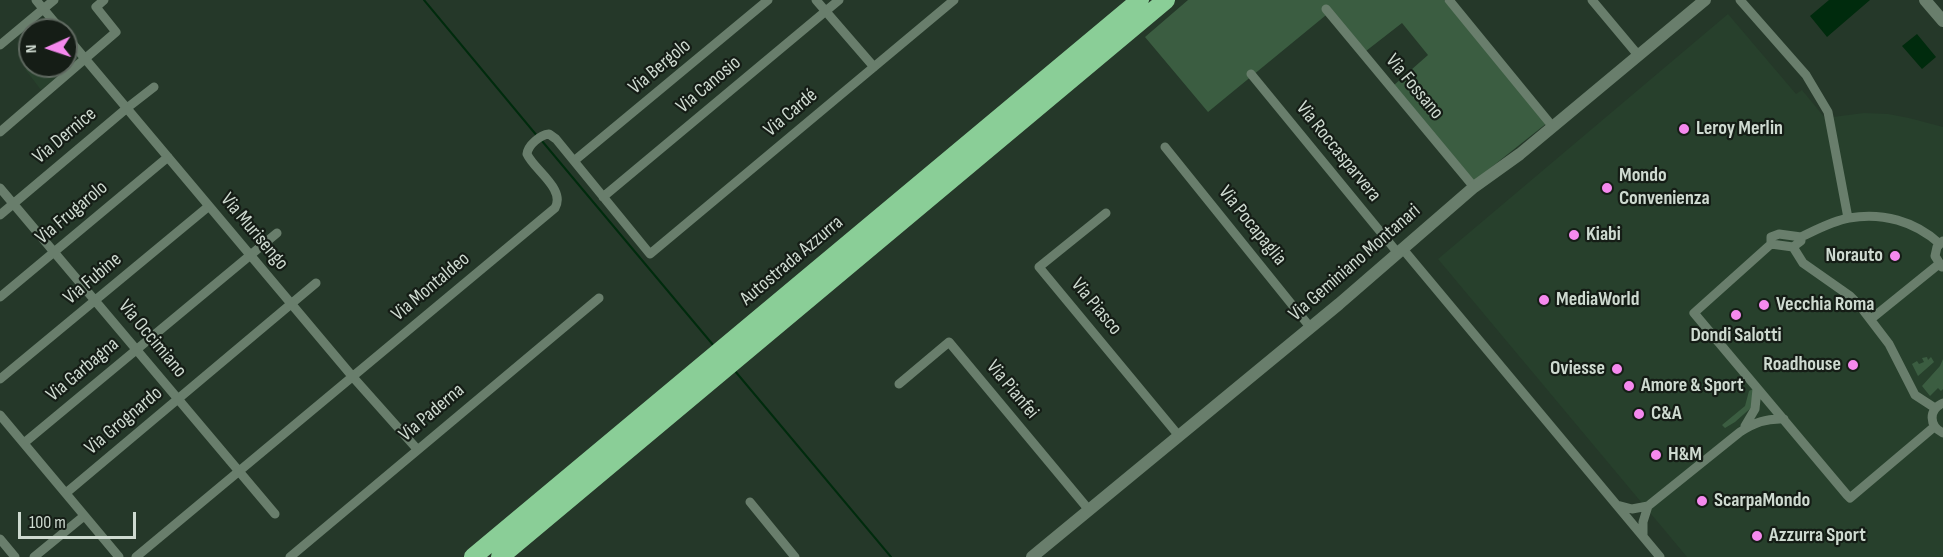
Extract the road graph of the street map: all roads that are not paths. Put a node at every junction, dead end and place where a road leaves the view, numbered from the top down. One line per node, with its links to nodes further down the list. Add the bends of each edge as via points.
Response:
1 (36, 0): 15 (street)
2 (54, 0): 15 (street)
3 (104, 0): 23 (street, via 96,7 116,33)
4 (768, 0): 32 (street, Via Bergolo)
5 (816, 0): 17 (street)
6 (838, 0): 17 (street, Via Canosio)
7 (954, 0): 24 (street, Via Cardé)
8 (1140, 0): 59 (highway, Autostrada Azzurra)
9 (1166, 0): 59 (highway, Autostrada Azzurra)
10 (1449, 0): 28 (street)
11 (1592, 0): 22 (street)
12 (1705, 0): 22 (street, Via Geminiano Montanari)
13 (1740, 0): 40 (street, via 1806,75 1828,112)
14 (1925, 0): 19 (street)
15 (43, 9): 18 (street); 20 (street)
16 (1326, 9): 34 (street, Via Fossano)
17 (825, 11): 24 (street); 35 (street, Via Canosio)
18 (51, 18)
19 (1943, 21)
20 (0, 45)
21 (78, 51): 23 (street, Via Murisengo)
22 (1638, 55): 28 (street, Via Geminiano Montanari)
23 (85, 59): 27 (street, Via Murisengo); 29 (street)
24 (874, 67): 48 (street, Via Cardé)
25 (1251, 74): 46 (street, Via Roccasparvera)
26 (154, 87): 27 (street, Via Dernice)
27 (127, 108): 31 (street, Via Murisengo); 36 (street, Via Dernice)
28 (1553, 127): 34 (street, Via Geminiano Montanari)
29 (0, 132)
30 (1165, 147): 57 (street, Via Pocapaglia)
31 (168, 157): 37 (street, Via Murisengo); 47 (street, Via Frugarolo)
32 (574, 161): 35 (street, Via Montaldeo); 61 (street, Via Montaldeo, via 550,135 545,134 528,149 527,156 555,190 555,208)
33 (0, 188): 36 (street, Via Occimiano)
34 (1474, 188): 46 (street, Via Geminiano Montanari)
35 (603, 197): 48 (street, Via Montaldeo)
36 (14, 203): 39 (street, Via Dernice); 47 (street, Via Occimiano)
37 (209, 206): 49 (street, Via Murisengo); 54 (street, Via Fubine)
38 (1106, 213): 75 (street, Via Piasco, via 1039,267)
39 (0, 215)
40 (1848, 218): 42 (street); 43 (street, via 1898,219)
41 (277, 233): 49 (street, Via Garbagna)
42 (1801, 237): 44 (street, via 1773,235); 45 (street, via 1799,245)
43 (1941, 242): 50 (street, via 1936,251)
44 (1771, 244): 45 (street); 64 (street, via 1694,313)
45 (1793, 247): 56 (street, via 1803,262 1850,296)
46 (1400, 250): 57 (street, Via Geminiano Montanari); 81 (street, Via Roccasparvera)
47 (54, 251): 52 (street, Via Frugarolo); 54 (street, Via Occimiano)
48 (650, 254)
49 (250, 255): 55 (street, Via Murisengo); 58 (street, Via Garbagna)
50 (1941, 265): 56 (street)
51 (316, 283): 55 (street, Via Grognardo)
52 (0, 297)
53 (599, 298): 77 (street, Via Paderna)
54 (95, 300): 58 (street, Via Occimiano); 62 (street, Via Fubine)
55 (291, 303): 61 (street, Via Murisengo); 65 (street, Via Grognardo)
56 (1871, 319): 67 (street, via 1894,352 1914,394 1921,401)
57 (1310, 327): 75 (street, Via Geminiano Montanari)
58 (137, 349): 65 (street, Via Occimiano); 76 (street, Via Garbagna)
59 (731, 352): 60 (highway, Autostrada Azzurra)
60 (716, 365): 93 (highway, Autostrada Azzurra); 94 (highway, Autostrada Azzurra)
61 (352, 376): 77 (street, Via Murisengo); 78 (street, Via Montaldeo)
62 (0, 379)
63 (899, 384): 83 (street, Via Pianfei, via 949,342)
64 (1757, 388): 66 (street); 68 (street)
65 (178, 398): 78 (street, Via Occimiano); 79 (street, Via Grognardo)
66 (1770, 404): 68 (street, via 1759,404); 70 (street); 71 (street, via 1771,414)
67 (1939, 406): 72 (street, via 1932,418)
68 (1755, 409): 73 (street)
69 (0, 415): 76 (street)
70 (1784, 419): 71 (street); 72 (street, via 1850,498)
71 (1765, 420): 73 (street)
72 (1934, 427): 74 (street)
73 (1740, 432): 82 (street)
74 (1943, 433)
75 (1179, 436): 83 (street, Via Geminiano Montanari)
76 (24, 443): 79 (street)
77 (417, 449): 92 (street, Via Paderna)
78 (239, 472): 84 (street, Via Occimiano); 91 (street, Via Montaldeo)
79 (66, 493): 85 (street)
80 (750, 502): 95 (street)
81 (1617, 505): 82 (street, via 1632,509); 86 (street, Via Roccasparvera)
82 (1648, 506): 86 (street)
83 (1089, 510): 96 (street, Via Geminiano Montanari)
84 (275, 514)
85 (84, 516): 89 (street); 90 (street)
86 (1644, 537): 97 (street, Via Roccasparvera)
87 (0, 539): 88 (street)
88 (15, 557)
89 (34, 557)
90 (119, 557)
91 (136, 557)
92 (290, 557)
93 (473, 557)
94 (500, 557)
95 (795, 557)
96 (1032, 557)
97 (1660, 557)

